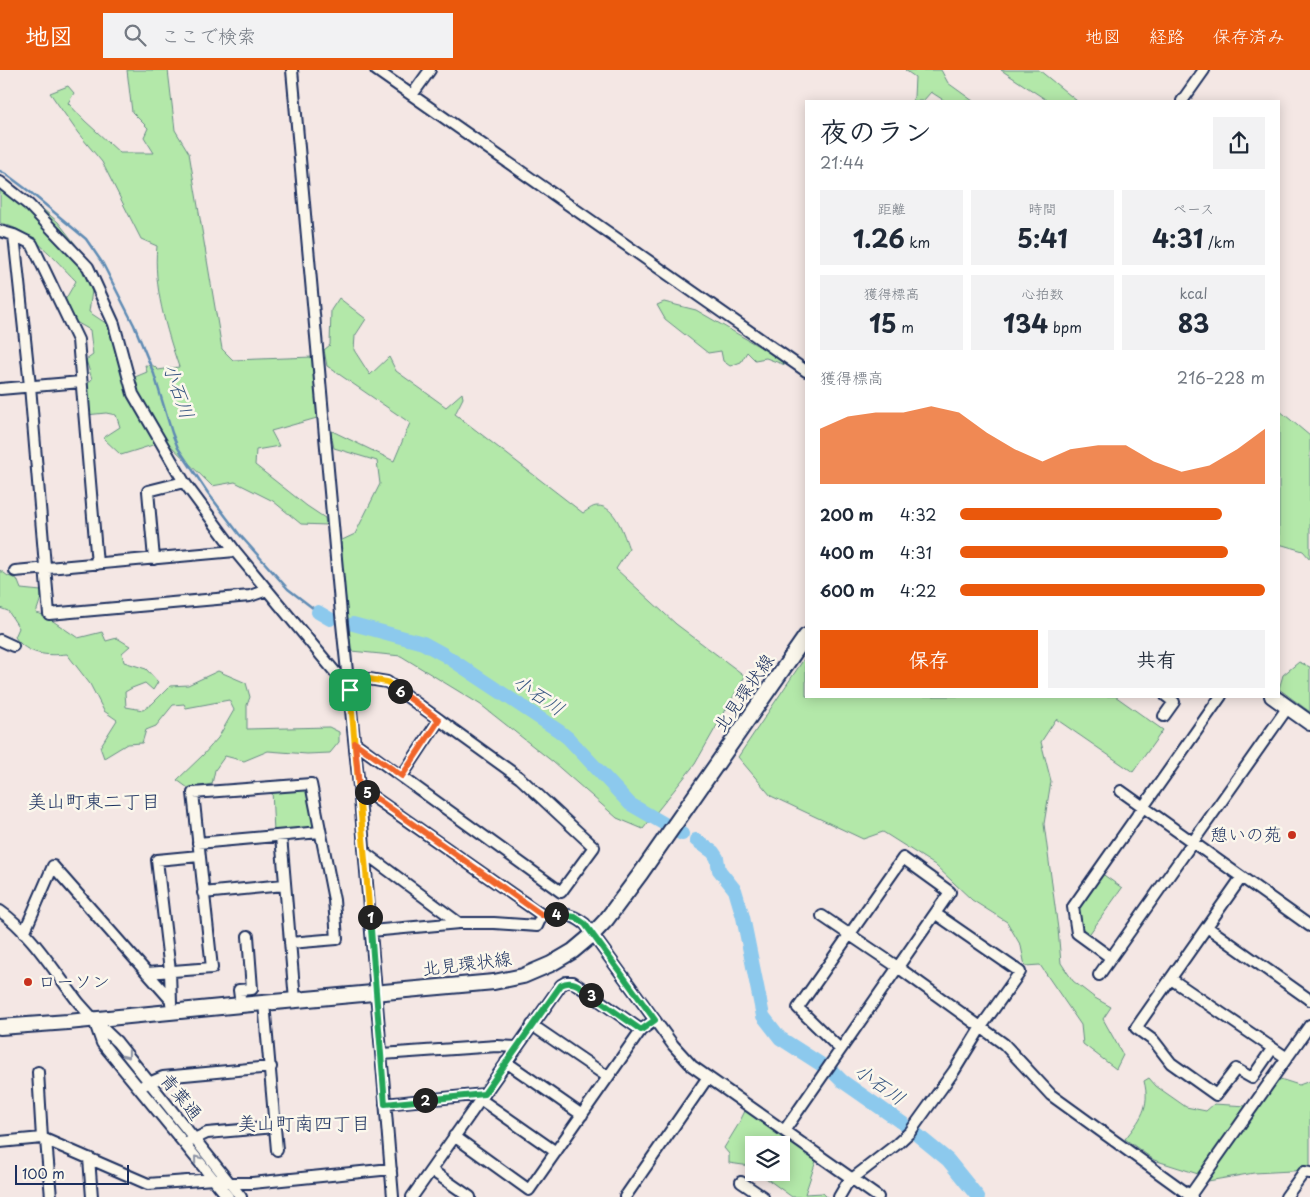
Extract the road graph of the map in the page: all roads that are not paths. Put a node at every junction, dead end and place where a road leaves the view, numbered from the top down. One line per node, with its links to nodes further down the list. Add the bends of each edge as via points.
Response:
1 (292, 70): 24 (street)
2 (376, 70): 5 (street)
3 (430, 70): 5 (street)
4 (1204, 70): 6 (street)
5 (412, 95): 10 (street)
6 (1183, 100)
7 (0, 182): 14 (street, via 29,205 88,267 114,324 133,394)
8 (0, 231): 9 (street)
9 (14, 235): 11 (street, via 32,244 78,340); 12 (street)
10 (805, 370)
11 (81, 382): 12 (street); 17 (street)
12 (30, 386): 13 (street); 18 (street)
13 (0, 389)
14 (184, 482): 15 (street); 16 (street, via 148,491)
15 (236, 551): 16 (street); 20 (street)
16 (154, 559): 17 (street)
17 (97, 564): 18 (street)
18 (46, 569): 19 (street); 20 (street, via 49,614 250,596)
19 (15, 571)
20 (267, 590): 25 (street)
21 (805, 637): 56 (main road, 北見環状線, via 641,873)
22 (0, 640): 23 (street)
23 (13, 646)
24 (348, 679): 25 (street); 31 (street, via 387,682)
25 (350, 690): 33 (street)
26 (1169, 698): 30 (street, via 1174,702)
27 (1220, 698): 37 (street)
28 (1275, 698): 29 (main road)
29 (1288, 707): 32 (main road); 41 (street)
30 (1164, 716)
31 (439, 720): 34 (street); 34 (street, via 520,778 594,847 561,892)
32 (1310, 723)
33 (355, 743): 34 (street); 35 (street)
34 (402, 776)
35 (359, 787): 42 (street); 49 (street)
36 (1121, 791): 37 (street)
37 (1142, 807): 41 (street); 60 (street, via 1072,907 1078,933)
38 (320, 832): 39 (street); 40 (street, via 311,784 193,793); 59 (street, via 334,900 337,939)
39 (281, 836): 40 (street); 45 (street)
40 (198, 843): 43 (street)
41 (1193, 843): 44 (street); 60 (street)
42 (365, 853): 51 (street); 54 (street)
43 (199, 856): 46 (street); 62 (street, via 157,860)
44 (1241, 878): 52 (street); 53 (street)
45 (284, 885): 46 (street); 59 (street)
46 (203, 893): 62 (street, via 212,968)
47 (0, 911): 55 (street, 青葉通)
48 (936, 914): 57 (street, via 950,892 903,858); 61 (street); 77 (street, via 1020,972)
49 (542, 915): 51 (street, via 537,926); 56 (street, via 575,917)
50 (822, 916): 57 (street)
51 (460, 923): 54 (street)
52 (1310, 926)
53 (1207, 927): 65 (street); 68 (street)
54 (372, 931): 66 (street)
55 (24, 933): 63 (street, via 53,866); 72 (street, 青葉通)
56 (592, 935): 66 (main road, 北見環状線, via 551,964 522,976 494,982); 73 (street)
57 (850, 935): 61 (street); 80 (street, via 798,1008)
58 (248, 936): 70 (street, via 252,989 239,990)
59 (290, 943): 67 (street)
60 (1110, 957): 64 (street)
61 (899, 968): 77 (street); 80 (street)
62 (170, 971): 63 (street); 71 (street)
63 (147, 973): 71 (street)
64 (1099, 975)
65 (1171, 979): 81 (street); 81 (street, via 1136,1028 1154,1041 1171,1063 1216,1095 1236,1070 1252,1078)
66 (376, 993): 67 (main road, 北見環状線); 82 (street)
67 (295, 1000): 69 (main road, 北見環状線)
68 (1310, 1000)
69 (264, 1002): 70 (main road, 北見環状線); 85 (street)
70 (241, 1005): 71 (main road, 北見環状線)
71 (171, 1006): 72 (main road, 北見環状線)
72 (94, 1020): 76 (main road, 北見環状線); 89 (street, 青葉通, one-way to 89, via 117,1042); 90 (street, 青葉通, via 102,1043)
73 (655, 1020): 78 (street); 87 (street, via 686,1059)
74 (532, 1024): 78 (street, via 561,985 573,982); 79 (street); 88 (street)
75 (1310, 1025): 83 (street)
76 (0, 1027)
77 (981, 1027): 107 (street, via 910,1132); 122 (street, via 1004,1044 1050,1095)
78 (641, 1030): 88 (street)
79 (516, 1048): 82 (street, via 497,1046); 84 (street)
80 (840, 1049): 95 (street)
81 (1272, 1049): 83 (street)
82 (382, 1054): 92 (street)
83 (1287, 1058): 122 (street)
84 (506, 1062): 91 (street); 93 (street)
85 (271, 1067): 89 (street, via 163,1077); 94 (street)
86 (38, 1072): 97 (street)
87 (708, 1077): 95 (street); 118 (street)
88 (608, 1078): 93 (street)
89 (149, 1083): 90 (street); 98 (street, 青葉通)
90 (139, 1088): 98 (street, 青葉通)
91 (482, 1097): 92 (street); 96 (street); 101 (street)
92 (385, 1104): 103 (street)
93 (582, 1115): 101 (street)
94 (276, 1127): 98 (street, via 207,1133); 100 (street)
95 (784, 1130): 107 (street)
96 (454, 1136): 101 (street, via 530,1190); 104 (street)
97 (44, 1139): 99 (street); 102 (street); 111 (street)
98 (189, 1141): 106 (street, 青葉通, one-way to 98); 109 (street, 青葉通)
99 (0, 1142)
100 (277, 1150)
101 (556, 1152)
102 (89, 1158): 106 (street, via 148,1184); 112 (street)
103 (391, 1169): 109 (street); 115 (street)
104 (431, 1170): 110 (street); 116 (street)
105 (1310, 1173): 123 (street, via 1304,1172)
106 (213, 1179): 109 (street); 113 (street, 青葉通)
107 (852, 1179): 120 (street); 121 (street)
108 (741, 1182): 119 (street)
109 (230, 1183): 114 (street, 青葉通)
110 (456, 1193): 117 (street)
111 (51, 1197)
112 (92, 1197)
113 (228, 1197)
114 (241, 1197)
115 (393, 1197)
116 (412, 1197)
117 (470, 1197)
118 (625, 1197)
119 (763, 1197)
120 (839, 1197)
121 (878, 1197)
122 (1190, 1197)
123 (1286, 1197)

